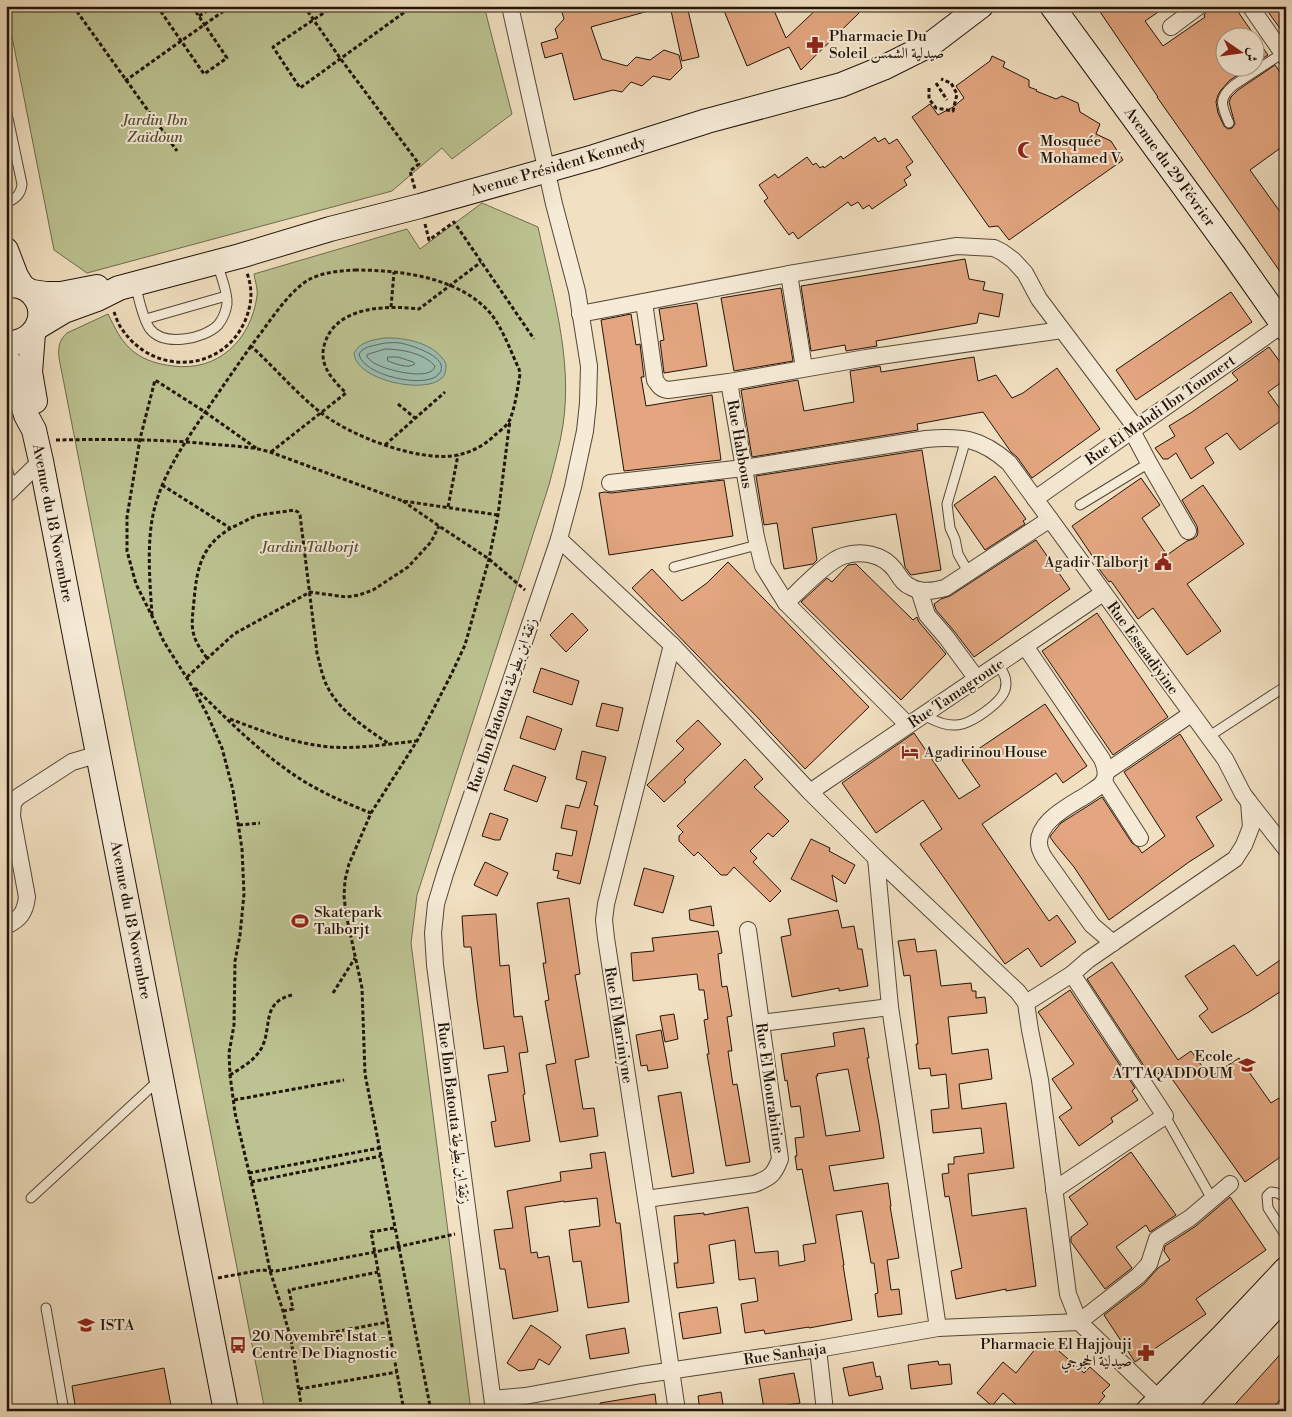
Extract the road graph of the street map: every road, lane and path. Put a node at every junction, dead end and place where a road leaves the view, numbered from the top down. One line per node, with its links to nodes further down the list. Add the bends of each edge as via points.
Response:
1 (72, 6): 22 (path)
2 (157, 6): 18 (path)
3 (192, 6): 14 (path)
4 (215, 6): 14 (path)
5 (231, 6): 16 (path)
6 (304, 6): 15 (path)
7 (334, 6): 15 (path)
8 (413, 6): 20 (path)
9 (510, 6): 29 (street, Rue Ibn Batouta زنقة ابن بطوطة)
10 (981, 6): 29 (street, Avenue Président Kennedy, via 930,44 841,85)
11 (1052, 6): 45 (street, Avenue du 29 Février)
12 (1199, 6): 17 (street)
13 (1250, 6): 19 (street)
14 (199, 16): 16 (path)
15 (314, 20): 20 (path); 20 (path, via 272,48 300,88)
16 (204, 24): 18 (path); 18 (path, via 227,58 204,74)
17 (1171, 27)
18 (181, 41): 22 (path)
19 (1284, 56): 27 (lane, via 1226,91 1222,102)
20 (340, 58): 31 (path, via 418,164 410,171)
21 (941, 79): 24 (path, via 951,83 957,94 953,110 936,108 929,99)
22 (125, 81): 28 (path)
23 (936, 83): 25 (path)
24 (929, 88)
25 (947, 100)
26 (6, 110): 30 (lane, via 22,184 20,194)
27 (1229, 122)
28 (177, 151)
29 (546, 170): 31 (street, Avenue Président Kennedy); 43 (street, Rue Ibn Batouta زنقة ابن بطوطة)
30 (6, 203)
31 (420, 206): 33 (street, Avenue Président Kennedy, via 330,228); 34 (path, via 429,240 454,222)
32 (6, 250): 39 (street)
33 (217, 262): 37 (street, Avenue Président Kennedy); 40 (lane)
34 (481, 262): 38 (path); 48 (path)
35 (394, 272): 38 (path, via 433,279); 42 (path); 50 (path, via 340,271 309,280 288,299)
36 (789, 274): 41 (street); 47 (street, via 957,246 994,248 1013,260 1025,273); 52 (street)
37 (127, 286): 39 (street, Avenue Président Kennedy, via 94,287 61,294); 44 (lane); 46 (street, Avenue Président Kennedy, via 64,311)
38 (449, 286): 42 (path, via 419,309); 59 (path, via 492,315 519,369)
39 (20, 288): 46 (street, Avenue du 18 Novembre, via 37,300 41,317)
40 (226, 296): 44 (lane); 44 (lane, via 219,324 209,332 186,339 157,335)
41 (644, 302): 43 (street); 53 (street, via 658,386 668,390)
42 (391, 307): 57 (path, via 348,316 326,338 324,361 328,372 346,393)
43 (580, 314): 84 (street, Rue Ibn Batouta زنقة ابن بطوطة, via 589,366 588,403 585,431)
44 (146, 319)
45 (1285, 325): 60 (street, Rue El Mahdi Ibn Toumert)
46 (36, 329): 49 (street, Avenue Président Kennedy, via 23,340); 64 (street, Avenue du 18 Novembre, via 30,372 36,406)
47 (1062, 330): 52 (street, Rue Habbous); 60 (street)
48 (534, 339)
49 (6, 342)
50 (252, 346): 56 (path); 57 (path)
51 (6, 356): 64 (street, Avenue du 18 Novembre)
52 (804, 368): 53 (street, Rue Habbous)
53 (729, 382): 71 (street, Rue Habbous)
54 (445, 392): 58 (path)
55 (398, 404): 58 (path)
56 (205, 412): 61 (path, via 155,380); 63 (path); 66 (path)
57 (321, 413): 65 (path); 67 (path)
58 (415, 418): 65 (path)
59 (510, 420): 68 (path, via 483,445); 79 (path)
60 (1134, 429): 69 (street); 75 (street, Rue El Mahdi Ibn Toumert)
61 (140, 439): 63 (path); 64 (path); 94 (path, via 127,517 128,551 136,584)
62 (966, 439): 71 (street, Rue Essaadiyine, via 926,439); 75 (street, Rue Essaadiyine, via 999,454); 88 (lane, via 947,504 958,554)
63 (186, 442): 66 (path); 73 (path)
64 (37, 444): 74 (street); 110 (street, Avenue du 18 Novembre)
65 (385, 445): 68 (path, via 423,454)
66 (256, 448): 67 (path)
67 (270, 452): 76 (path)
68 (458, 455): 78 (path)
69 (1149, 463): 77 (lane); 83 (street)
70 (7, 467): 74 (lane)
71 (744, 468): 72 (street, Rue Essaadiyine); 85 (street, Rue Habbous)
72 (610, 483)
73 (162, 485): 82 (path); 94 (path, via 155,505 150,542)
74 (10, 492)
75 (1035, 499): 80 (street, Rue Essaadiyine)
76 (403, 501): 78 (path); 81 (path)
77 (1080, 505)
78 (448, 507): 79 (path)
79 (498, 515): 86 (path)
80 (1050, 518): 88 (street); 91 (street, Rue Essaadiyine)
81 (439, 526): 86 (path); 90 (path, via 431,542 408,567 373,590 346,597)
82 (230, 528): 90 (path, via 258,515 298,512); 97 (path, via 208,547 194,591 192,634)
83 (1188, 531)
84 (559, 539): 92 (street, Rue Ibn Batouta زنقة ابن بطوطة); 95 (street)
85 (757, 545): 87 (lane); 93 (street, Rue Habbous, via 763,566)
86 (490, 559): 92 (path); 108 (path, via 465,645)
87 (674, 567)
88 (971, 571): 89 (street, via 945,588)
89 (919, 590): 93 (street, via 905,584 888,562 878,556 861,553 842,556); 100 (street, via 927,615)
90 (310, 592): 97 (path, via 234,634); 109 (path, via 317,653 327,687 350,715)
91 (1103, 593): 96 (street, Rue Tamagroute); 103 (street, Rue Essaadiyine)
92 (538, 601): 146 (street, Rue Ibn Batouta زنقة ابن بطوطة, via 436,904 433,933 435,965)
93 (786, 603): 106 (street, Rue Habbous)
94 (152, 618): 99 (path)
95 (672, 645): 112 (street); 143 (street, Rue El Mariniyne, via 604,920)
96 (1025, 646): 98 (street, Rue Tamagroute); 111 (street, via 1102,759)
97 (207, 658): 99 (path)
98 (998, 665): 100 (street, Rue Tamagroute); 104 (lane, via 1004,674 1006,689 986,711 957,725 940,723)
99 (187, 677): 101 (path)
100 (977, 679): 104 (street, Rue Tamagroute)
101 (192, 686): 105 (path); 116 (path, via 222,748)
102 (1286, 686): 107 (lane)
103 (1191, 714): 107 (street, Rue Essaadiyine); 111 (street)
104 (923, 715): 106 (street, Rue Tamagroute)
105 (226, 718): 109 (path, via 289,739 332,747); 114 (path, via 284,768 323,792)
106 (908, 725): 112 (street, Rue Tamagroute)
107 (1208, 737): 113 (street, Rue Essaadiyine)
108 (417, 741): 109 (path); 114 (path)
109 (389, 744)
110 (99, 754): 120 (street, via 72,762 13,803 12,816 27,897 26,907 18,920); 131 (street, Avenue du 18 Novembre)
111 (1105, 777): 117 (street); 122 (street, via 1096,788 1048,821 1039,837 1039,847 1044,859 1092,925)
112 (810, 792): 119 (street)
113 (1249, 802): 118 (street); 122 (street, Rue Essaadiyine, via 1251,827 1235,859)
114 (370, 813): 123 (path, via 345,880 346,914)
115 (260, 823): 116 (path)
116 (239, 825): 130 (path, via 244,894 235,961)
117 (1140, 838)
118 (1286, 849)
119 (876, 858): 127 (street); 128 (street)
120 (6, 926)
121 (748, 930): 129 (street, Rue El Mourabitine)
122 (1113, 943): 124 (street, Rue Essaadiyine)
123 (355, 958): 125 (path); 135 (path, via 362,988 365,1074)
124 (1072, 974): 127 (street, Rue Essaadiyine); 134 (street)
125 (333, 993)
126 (292, 995): 130 (path, via 276,1002 257,1055)
127 (1026, 1003): 140 (street)
128 (890, 1007): 129 (street); 159 (street)
129 (761, 1023): 143 (street, Rue El Mourabitine, via 780,1159 772,1175 754,1184)
130 (230, 1075): 133 (path)
131 (161, 1078): 142 (lane); 153 (street, Avenue du 18 Novembre)
132 (344, 1080): 133 (path)
133 (234, 1100): 137 (path)
134 (1165, 1116): 140 (street); 144 (lane)
135 (379, 1148): 136 (path); 137 (path)
136 (381, 1156): 138 (path); 145 (path)
137 (249, 1173): 138 (path)
138 (251, 1182): 151 (path)
139 (1230, 1184): 144 (street)
140 (1054, 1190): 158 (street, via 1068,1294)
141 (1286, 1197): 147 (lane, via 1272,1192 1267,1198 1268,1208)
142 (31, 1198)
143 (646, 1199): 162 (street, Rue El Mariniyne)
144 (1212, 1199): 158 (street, via 1157,1239 1149,1264 1138,1276)
145 (394, 1228): 148 (path); 149 (path, via 371,1232)
146 (470, 1230): 148 (path); 165 (street, Rue Ibn Batouta زنقة ابن بطوطة)
147 (1286, 1236)
148 (399, 1246): 149 (path); 171 (path)
149 (375, 1252): 151 (path); 152 (path)
150 (1286, 1270): 166 (street)
151 (270, 1271): 153 (path); 156 (path)
152 (378, 1272): 156 (path, via 289,1290 293,1309); 157 (path)
153 (201, 1281): 168 (street, Avenue du 18 Novembre)
154 (1286, 1295): 166 (street)
155 (46, 1308): 167 (lane)
156 (283, 1311): 160 (path)
157 (388, 1322): 160 (path); 163 (path)
158 (1079, 1322): 159 (street, Rue Sanhaja); 166 (street)
159 (938, 1328): 161 (street, Rue Sanhaja)
160 (291, 1340): 164 (path)
161 (818, 1349): 162 (street, Rue Sanhaja); 173 (street)
162 (670, 1370): 165 (street, Rue Sanhaja, via 525,1396); 172 (street, Rue El Mariniyne)
163 (396, 1372): 164 (path); 170 (path)
164 (299, 1389): 169 (path)
165 (494, 1405)
166 (1162, 1407)
167 (64, 1411)
168 (226, 1411)
169 (302, 1411)
170 (404, 1411)
171 (430, 1411)
172 (677, 1411)
173 (825, 1411)

